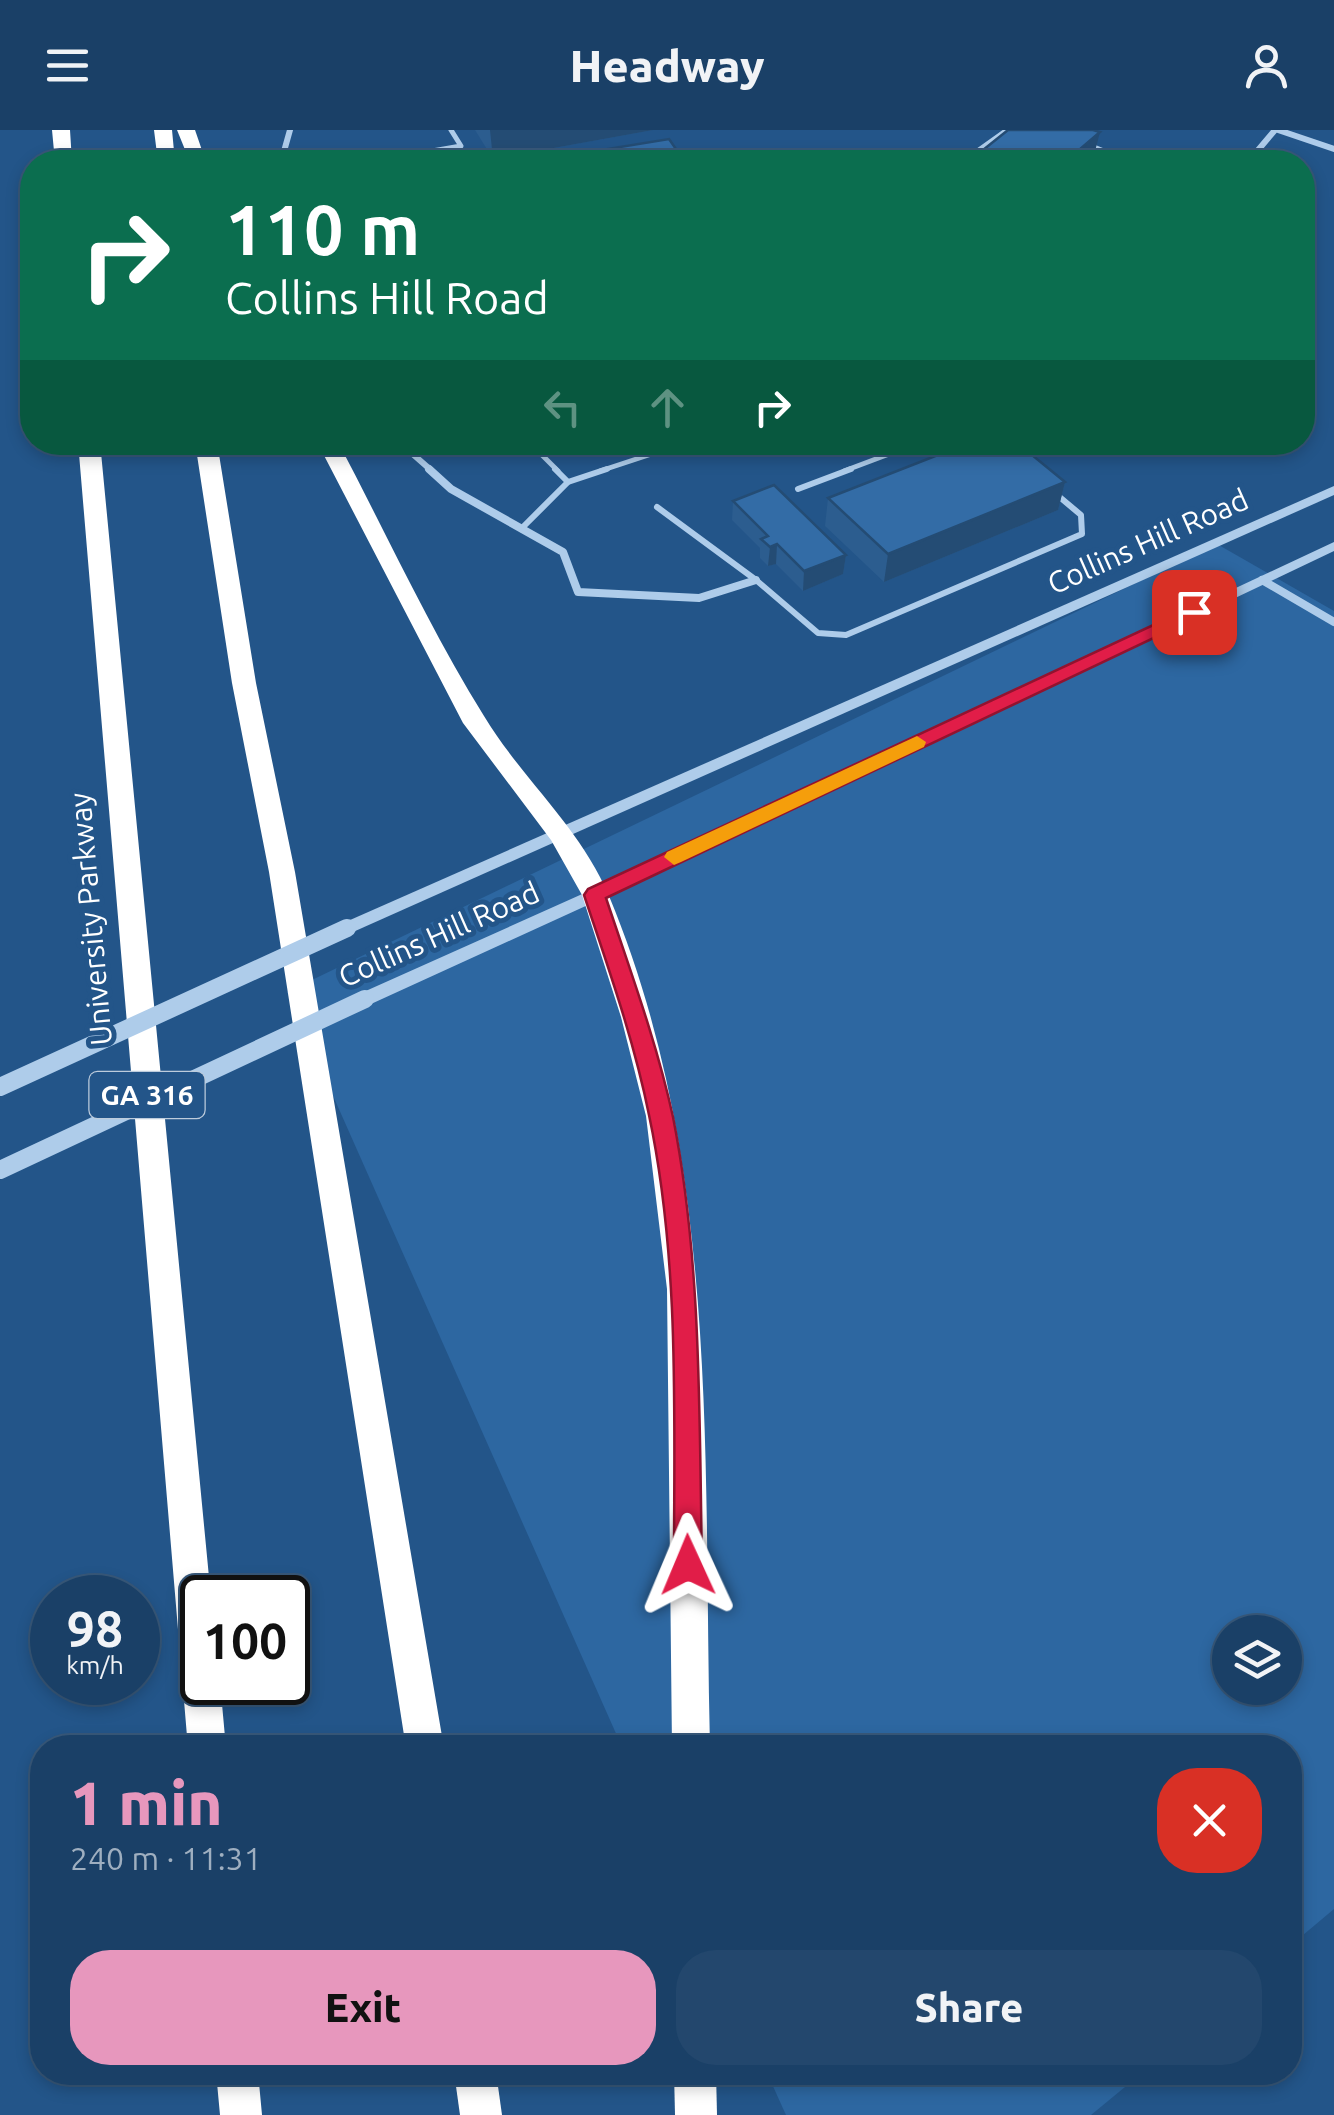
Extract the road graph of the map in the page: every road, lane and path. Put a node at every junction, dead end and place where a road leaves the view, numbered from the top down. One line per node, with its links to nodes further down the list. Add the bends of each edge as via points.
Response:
1 (451, 130): 6 (lane, via 461,146)
2 (1007, 130): 7 (lane)
3 (1276, 130): 5 (street); 9 (street)
4 (1077, 141): 8 (lane)
5 (1334, 149)
6 (438, 150)
7 (979, 150)
8 (1100, 150)
9 (1258, 150)
10 (90, 455): 31 (highway, University Parkway / GA 316)
11 (208, 455): 32 (highway)
12 (334, 455): 27 (highway, via 475,723)
13 (413, 455): 22 (street, via 451,489)
14 (542, 455): 17 (lane)
15 (649, 455): 17 (lane)
16 (887, 455): 18 (lane)
17 (568, 482): 22 (lane)
18 (798, 489)
19 (1334, 490): 27 (street, Collins Hill Road)
20 (1052, 491): 24 (lane, via 1081,515 1082,534 846,635 818,633)
21 (657, 506): 24 (lane)
22 (521, 529): 24 (street, via 563,552 578,592 699,598)
23 (1334, 546): 25 (street, Collins Hill Road)
24 (756, 580)
25 (1262, 580): 26 (street); 28 (street, Collins Hill Road)
26 (1334, 622)
27 (560, 834): 28 (highway); 29 (street, Collins Hill Road, bridge)
28 (595, 895): 30 (street, Collins Hill Road, bridge); 33 (highway, via 661,1116 677,1224 686,1368)
29 (0, 1087)
30 (0, 1170)
31 (206, 1735)
32 (423, 1735)
33 (690, 1735)
34 (238, 2085): 37 (highway)
35 (476, 2085): 38 (highway)
36 (695, 2085): 39 (highway)
37 (241, 2115)
38 (480, 2115)
39 (696, 2115)

